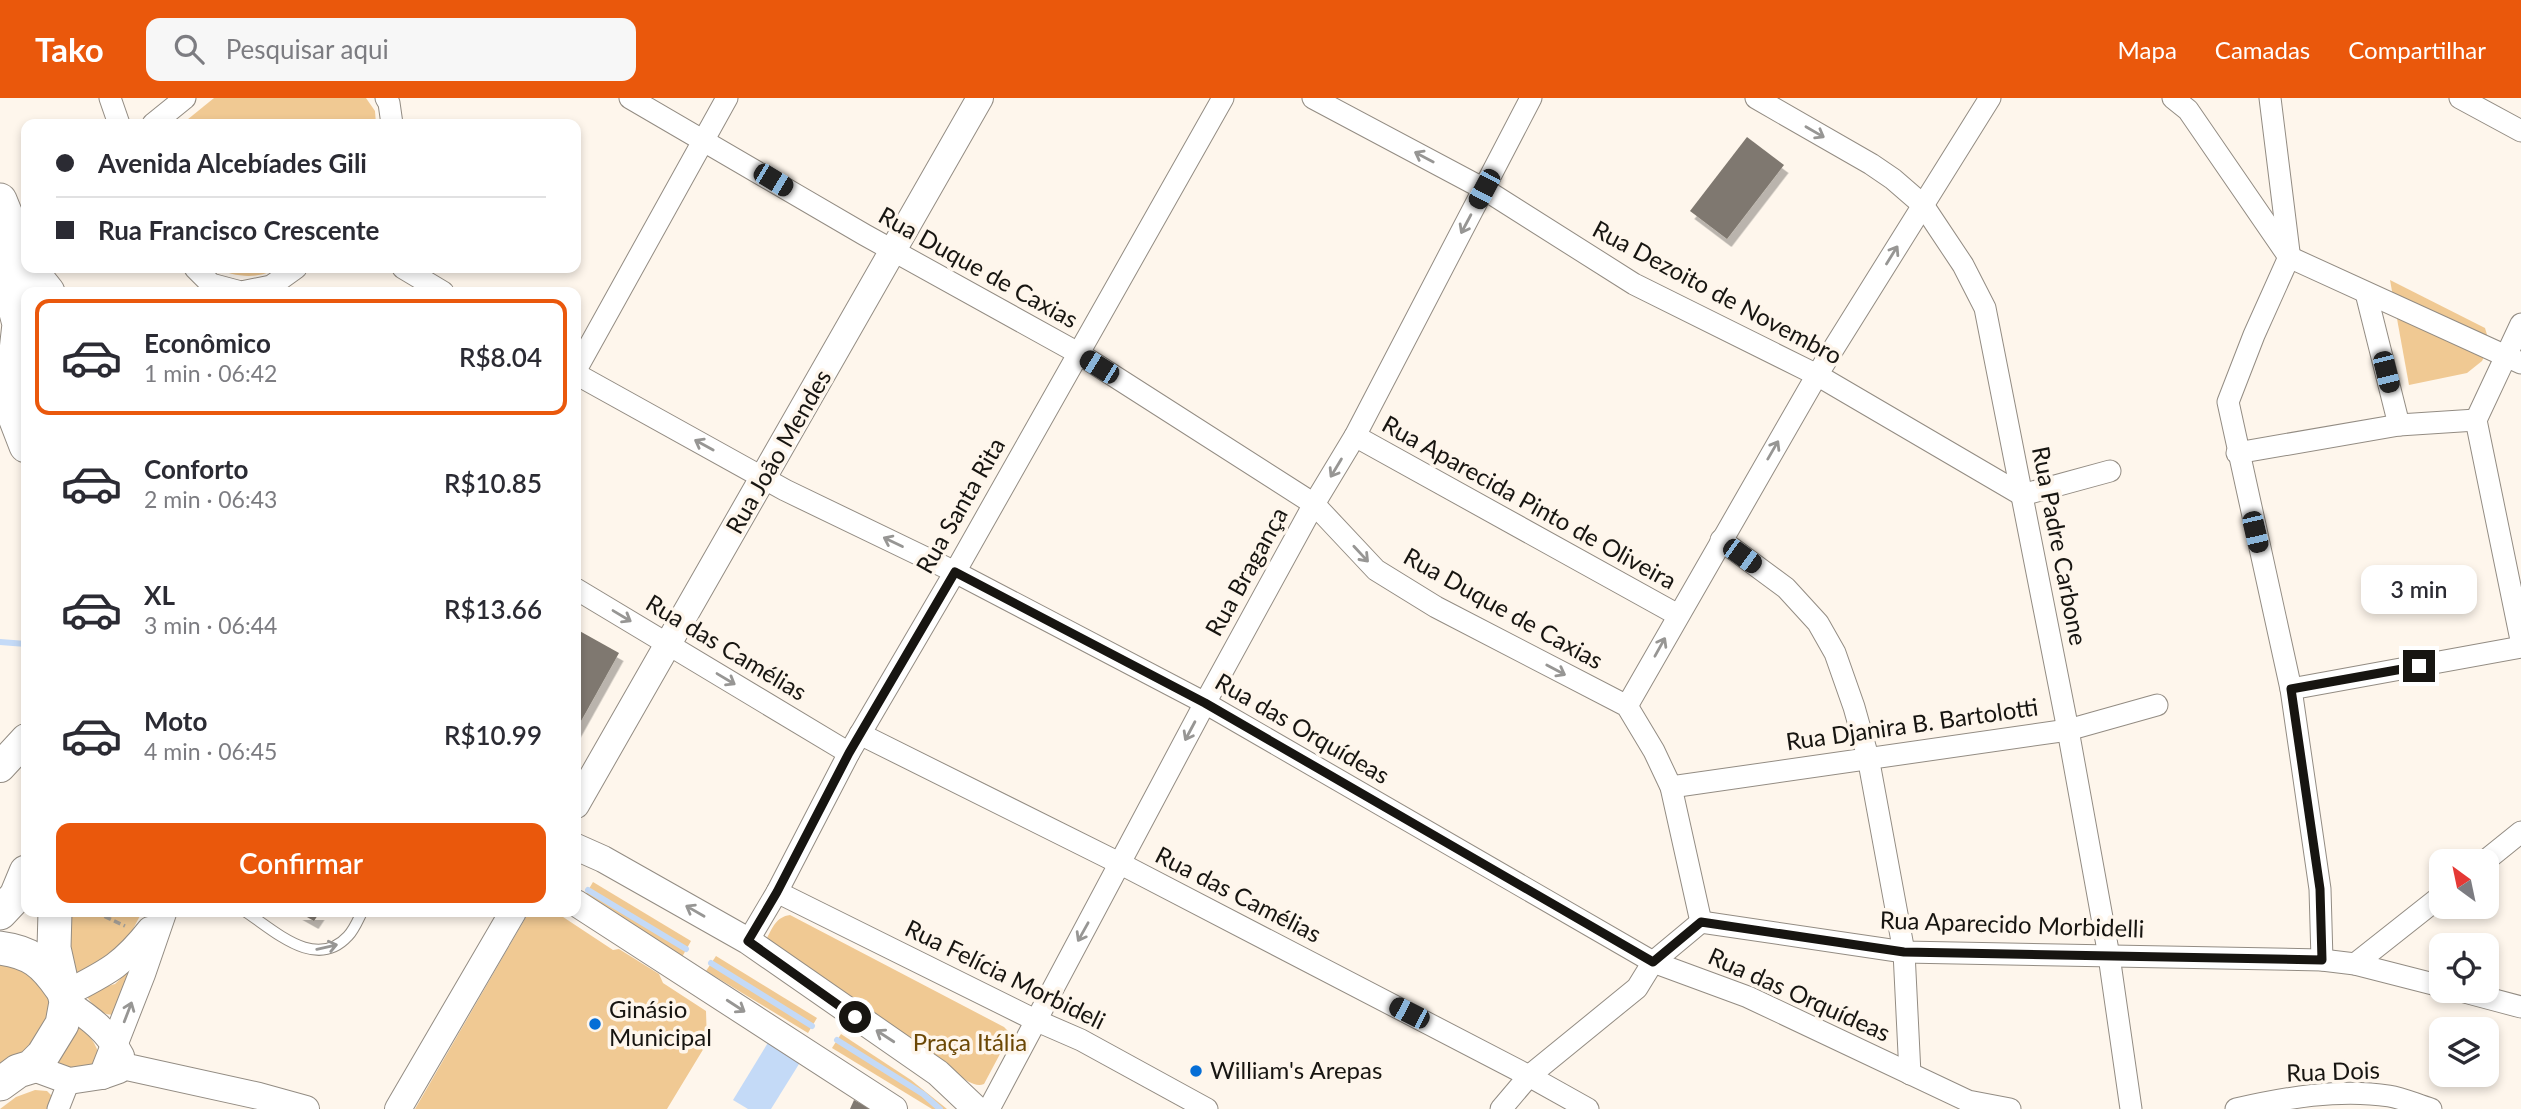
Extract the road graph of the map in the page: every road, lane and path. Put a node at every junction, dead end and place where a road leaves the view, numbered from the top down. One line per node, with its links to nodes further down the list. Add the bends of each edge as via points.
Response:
1 (110, 98): 15 (street)
2 (185, 98): 16 (street)
3 (386, 98): 17 (street)
4 (630, 98): 19 (street, Rua Duque de Caxias)
5 (727, 98): 19 (street)
6 (980, 98): 24 (street, Rua João Mendes)
7 (1223, 98): 37 (street, Rua Santa Rita)
8 (1313, 98): 20 (street, Rua Dezoito de Novembro, one-way to 8)
9 (1531, 98): 20 (street, Rua Bragança)
10 (1756, 98): 22 (street, Rua Padre Carbone, one-way to 22, via 1882,171)
11 (1990, 98): 22 (street)
12 (2173, 98): 26 (street, via 2188,110)
13 (2270, 98): 26 (street)
14 (2460, 98): 18 (street)
15 (116, 119)
16 (159, 119)
17 (391, 119)
18 (2521, 131)
19 (703, 139): 24 (street, Rua Duque de Caxias); 40 (street)
20 (1484, 189): 42 (street, Rua Dezoito de Novembro, via 1634,284); 46 (street, Rua Bragança, one-way to 46)
21 (0, 200): 23 (main road)
22 (1923, 205): 42 (street, one-way to 22); 50 (street, Rua Padre Carbone, via 1964,265 1985,308)
23 (21, 250)
24 (892, 250): 37 (street, Rua Duque de Caxias); 49 (street, Rua João Mendes)
25 (0, 252): 39 (main road, via 19,324)
26 (2289, 257): 35 (street); 47 (street, via 2228,402)
27 (33, 273): 31 (main road)
28 (200, 273): 32 (street)
29 (289, 273): 33 (street)
30 (410, 279): 34 (street)
31 (44, 287)
32 (222, 287)
33 (266, 287)
34 (430, 287)
35 (2366, 293): 38 (street); 44 (street)
36 (2521, 324): 38 (street)
37 (1078, 353): 51 (street, Rua Duque de Caxias); 53 (street, Rua Santa Rita)
38 (2514, 358): 43 (street)
39 (20, 359): 45 (main road, via 11,396)
40 (581, 363)
41 (581, 375): 49 (street, Rua das Orquídeas, one-way to 41)
42 (1817, 375): 50 (street, Rua Dezoito de Novembro); 52 (street, one-way to 42)
43 (2476, 420): 44 (street); 56 (street)
44 (2399, 425): 47 (street)
45 (21, 431)
46 (1355, 436): 51 (street, Rua Bragança, one-way to 51); 55 (street, Rua Aparecida Pinto de Oliveira)
47 (2237, 453): 59 (street)
48 (2110, 471): 50 (street)
49 (764, 478): 53 (street, Rua das Orquídeas, one-way to 49); 57 (street, Rua João Mendes)
50 (2022, 495): 63 (street, Rua Padre Carbone)
51 (1314, 505): 60 (street, Rua Bragança); 62 (street, Rua Duque de Caxias, one-way to 62, via 1376,570 1436,607)
52 (1721, 540): 55 (street); 67 (street, via 1786,588 1818,623 1835,653)
53 (955, 572): 60 (street, Rua das Orquídeas); 64 (street, Rua Santa Rita)
54 (581, 592): 57 (street, Rua das Camélias, one-way to 57)
55 (1678, 615): 62 (street, one-way to 55)
56 (2521, 640)
57 (668, 644): 66 (street, Rua das Camélias, one-way to 66); 70 (street, Rua João Mendes)
58 (2521, 647): 59 (street)
59 (2291, 689): 93 (street, via 2320,889)
60 (1205, 703): 74 (street, Rua Bragança, one-way to 74); 94 (street, Rua das Orquídeas)
61 (2157, 705): 63 (street, Rua Djanira B. Bartolotti)
62 (1626, 706): 69 (street)
63 (2068, 730): 67 (street, Rua Djanira B. Bartolotti); 92 (street, Rua Padre Carbone)
64 (860, 734): 66 (street, Rua Santa Rita); 74 (street, Rua das Camélias)
65 (21, 745): 68 (main road)
66 (849, 753): 76 (street, Rua Santa Rita)
67 (1868, 757): 69 (street, Rua Djanira B. Bartolotti); 91 (street)
68 (0, 767)
69 (1671, 787): 87 (street)
70 (581, 796)
71 (2521, 832): 73 (street)
72 (581, 849): 89 (street, one-way to 72)
73 (2499, 850)
74 (1121, 864): 100 (street, Rua Bragança, one-way to 100); 104 (street, Rua das Camélias)
75 (21, 884): 79 (main road)
76 (777, 892): 89 (street, Rua Santa Rita); 100 (street, Rua Felícia Morbideli)
77 (581, 906): 109 (street, one-way to 109)
78 (2429, 906): 95 (street)
79 (0, 913)
80 (55, 917): 97 (main road, via 54,948)
81 (106, 917): 88 (path)
82 (160, 917): 97 (street, via 132,954)
83 (163, 917): 101 (street, one-way to 83)
84 (254, 917): 85 (lane, one-way to 85, via 305,950 338,946)
85 (359, 917)
86 (510, 917): 108 (street)
87 (1701, 922): 91 (street, Rua Aparecido Morbidelli); 94 (street)
88 (133, 930)
89 (748, 941): 110 (street, one-way to 89, via 938,1073)
90 (0, 947): 97 (main road, via 38,960)
91 (1904, 952): 92 (street, Rua Aparecido Morbidelli); 103 (street)
92 (2109, 956): 93 (street, Rua Aparecido Morbidelli); 116 (street, Rua Padre Carbone)
93 (2322, 960): 95 (street, Rua Aparecido Morbidelli)
94 (1653, 962): 103 (street, Rua das Orquídeas, via 1748,996); 104 (street, via 1637,988)
95 (2356, 964): 96 (street, Rua Aparecido Morbidelli)
96 (2429, 983)
97 (65, 996): 101 (street, via 92,1019); 102 (main road, via 62,1024 54,1040 43,1055)
98 (2499, 1001): 99 (street)
99 (2521, 1007)
100 (1035, 1020): 111 (street, Rua Bragança); 112 (street, Rua Felícia Morbideli)
101 (121, 1056): 105 (street, via 102,1076); 107 (street)
102 (12, 1074): 105 (street)
103 (1910, 1074): 115 (street, Rua das Orquídeas, via 1968,1101)
104 (1529, 1076): 113 (street); 114 (street, Rua das Camélias)
105 (69, 1081): 106 (street)
106 (58, 1109)
107 (306, 1109)
108 (398, 1109)
109 (894, 1109)
110 (976, 1109)
111 (989, 1109)
112 (1207, 1109)
113 (1501, 1109)
114 (1588, 1109)
115 (2010, 1109)
116 (2131, 1109)
117 (2236, 1109): 118 (street, Rua Dois, via 2345,1093 2390,1096)
118 (2431, 1109)

